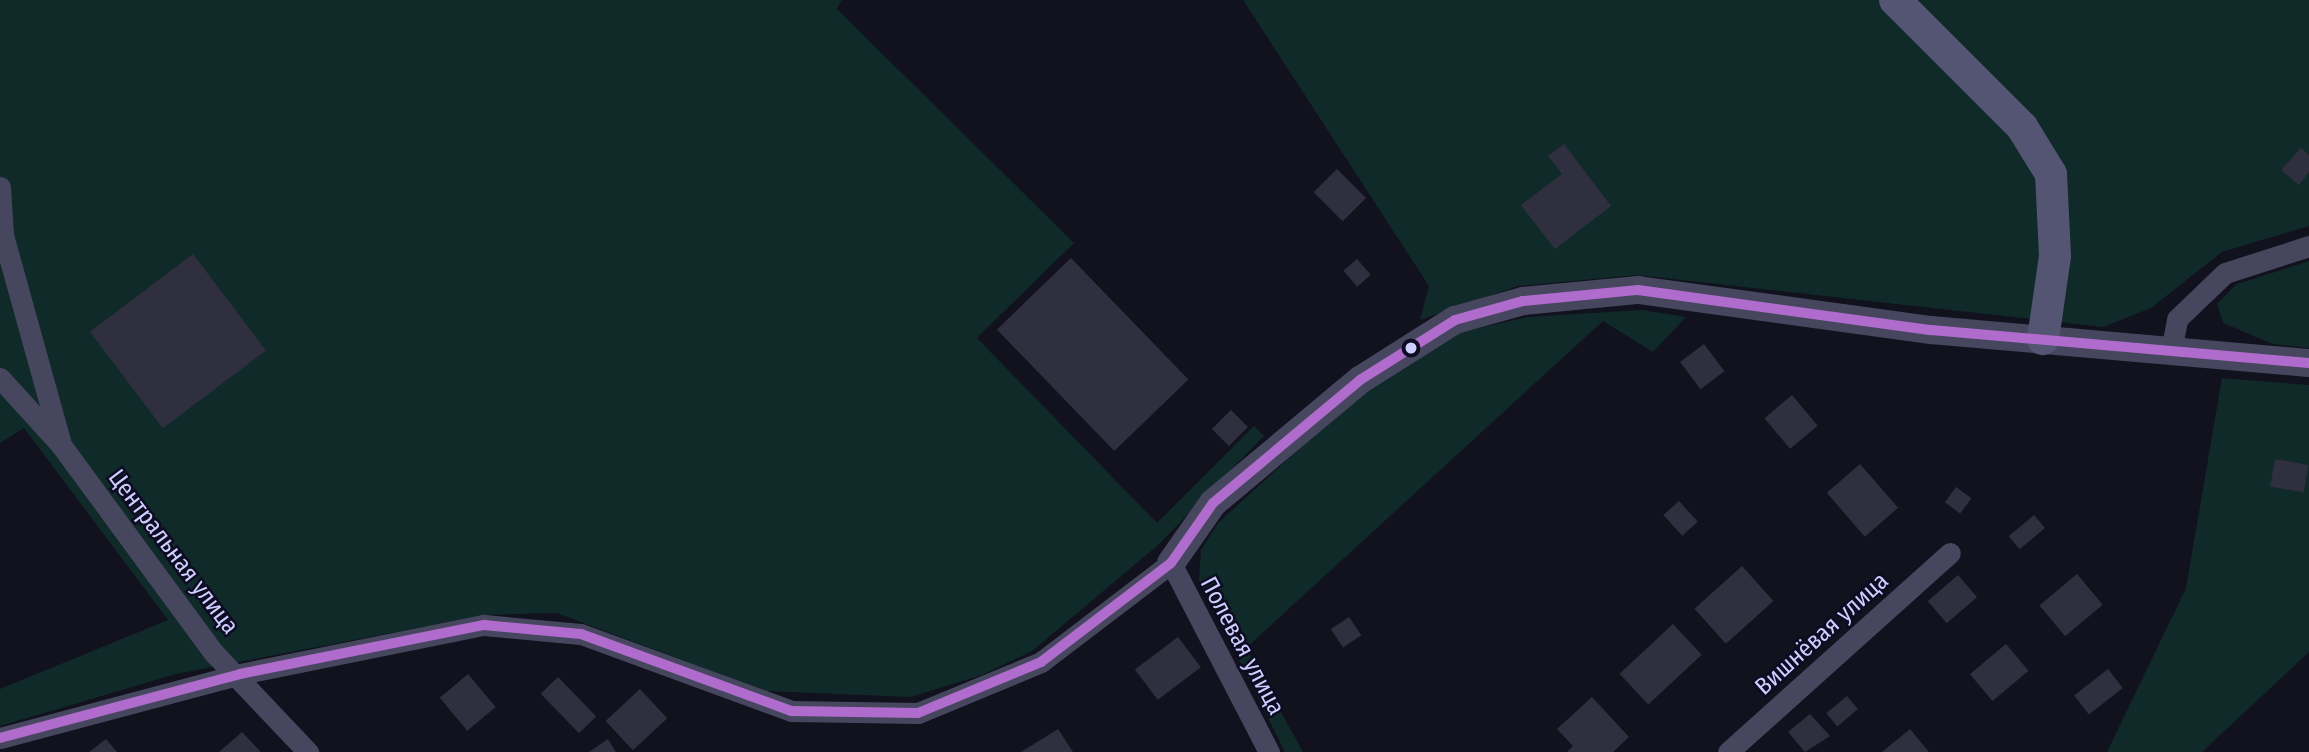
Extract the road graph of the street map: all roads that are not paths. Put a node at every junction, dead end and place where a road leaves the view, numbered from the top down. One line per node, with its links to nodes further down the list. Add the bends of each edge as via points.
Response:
1 (1895, 0): 4 (main road, via 2022,127 2051,174 2055,256)
2 (0, 187): 8 (street, via 3,234)
3 (2309, 246): 5 (street, via 2225,273 2177,319)
4 (2043, 339): 5 (street); 10 (street, via 1638,290 1523,301 1455,320 1360,380 1213,503)
5 (2171, 351): 6 (street)
6 (2309, 363)
7 (0, 378): 8 (street, Центральная улица)
8 (61, 445): 11 (street, Центральная улица, via 214,653)
9 (1950, 553): 15 (street, Вишнёвая улица)
10 (1171, 563): 11 (street, via 1041,662 918,713 791,711 581,634 484,625); 14 (street, Полевая улица)
11 (240, 674): 12 (street); 13 (street, Центральная улица)
12 (0, 738)
13 (308, 752)
14 (1269, 752)
15 (1728, 752)

